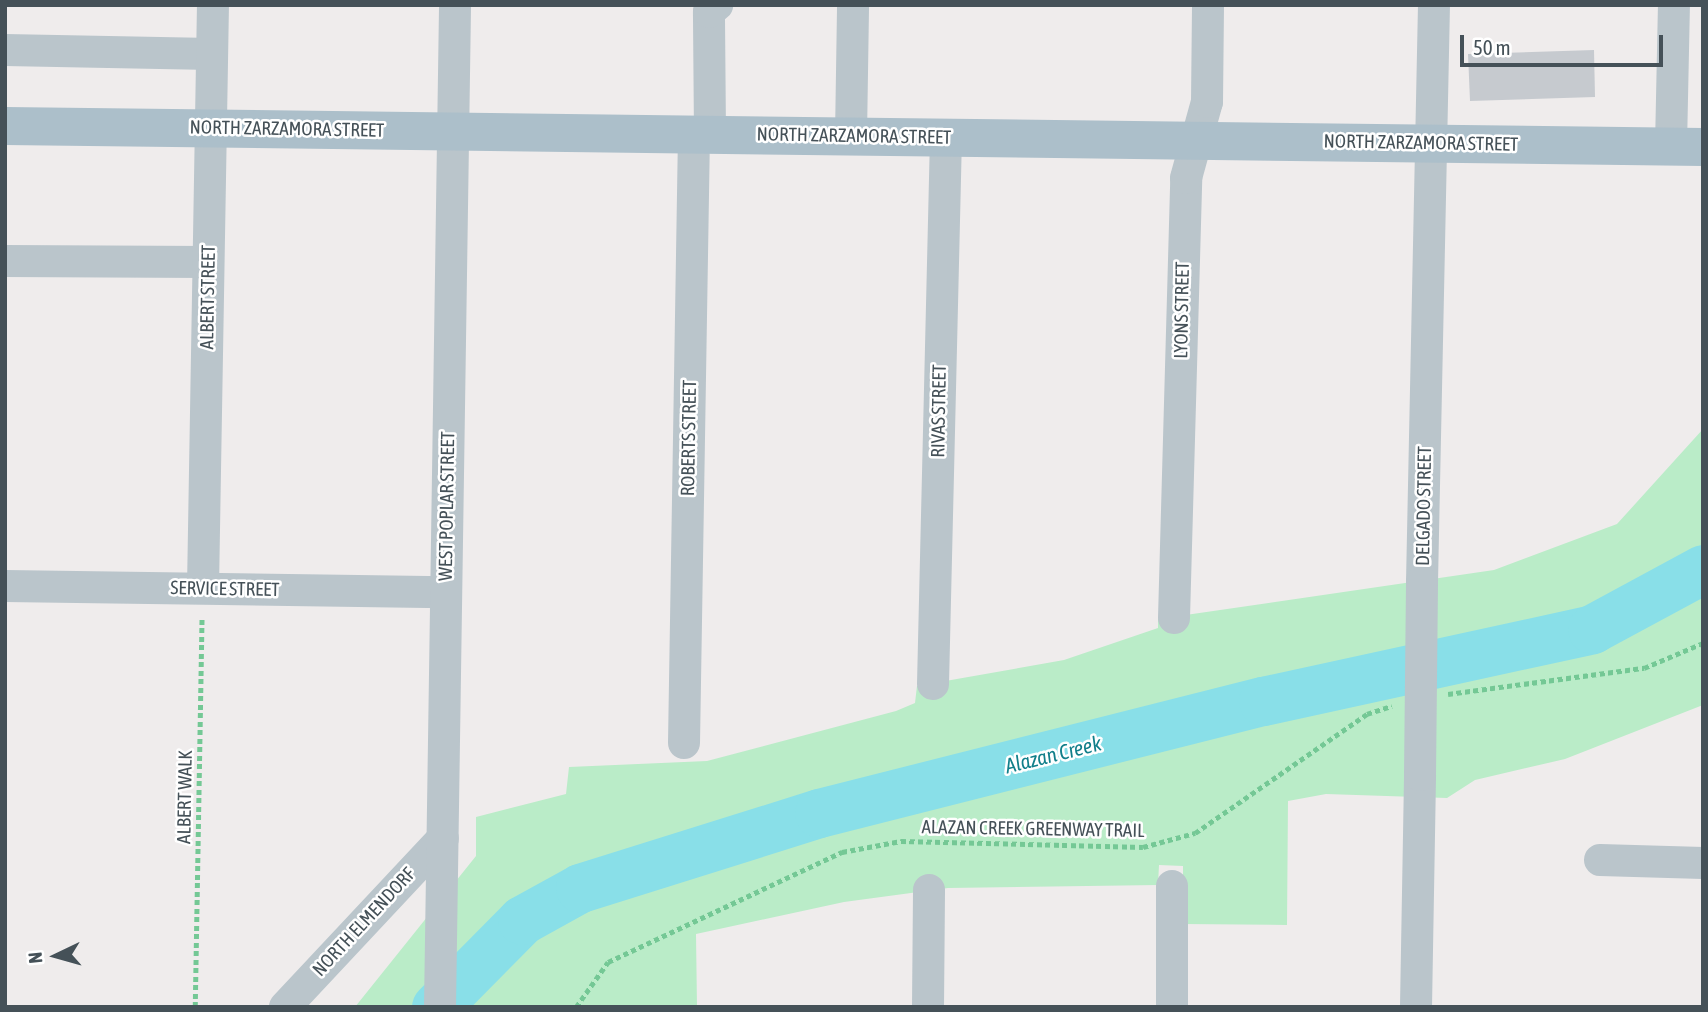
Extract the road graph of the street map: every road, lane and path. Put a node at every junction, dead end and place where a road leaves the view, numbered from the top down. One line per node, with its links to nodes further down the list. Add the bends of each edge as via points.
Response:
1 (213, 5): 9 (street, ALBERT STREET)
2 (455, 5): 12 (street, WEST POPLAR STREET)
3 (716, 5): 13 (street, ROBERTS STREET, via 709,12)
4 (853, 5): 14 (street)
5 (1208, 5): 16 (street, LYONS STREET, via 1207,102)
6 (1434, 5): 17 (street, DELGADO STREET)
7 (1674, 5): 18 (street)
8 (5, 50): 9 (street)
9 (212, 54): 11 (street, ALBERT STREET)
10 (5, 125): 11 (main road, NORTH ZARZAMORA STREET)
11 (211, 128): 12 (main road, NORTH ZARZAMORA STREET); 20 (street, ALBERT STREET)
12 (452, 131): 13 (main road, NORTH ZARZAMORA STREET); 23 (street, WEST POPLAR STREET)
13 (702, 134): 14 (main road, NORTH ZARZAMORA STREET); 29 (street, ROBERTS STREET)
14 (851, 136): 15 (main road, NORTH ZARZAMORA STREET)
15 (946, 137): 16 (main road, NORTH ZARZAMORA STREET); 26 (street, RIVAS STREET)
16 (1195, 140): 17 (main road, NORTH ZARZAMORA STREET); 24 (street, LYONS STREET, via 1185,178)
17 (1432, 143): 18 (main road, NORTH ZARZAMORA STREET); 41 (street, DELGADO STREET, bridge)
18 (1687, 147)
19 (5, 261): 20 (street)
20 (208, 262): 22 (street, ALBERT STREET)
21 (5, 586): 22 (street, SERVICE STREET)
22 (203, 588): 23 (street, SERVICE STREET); 35 (path, ALBERT WALK)
23 (445, 592): 30 (street, WEST POPLAR STREET)
24 (1174, 618)
25 (1703, 643): 27 (path, via 1644,668)
26 (933, 684)
27 (1435, 696)
28 (1400, 703): 38 (path, ALAZAN CREEK GREENWAY TRAIL, via 1367,714 1195,833 1143,847 901,841 842,852 608,962)
29 (684, 743)
30 (443, 838): 36 (street, NORTH ELMENDORF); 37 (street, WEST POPLAR STREET)
31 (1600, 860): 32 (street)
32 (1703, 863)
33 (1172, 886): 40 (street)
34 (929, 890): 39 (street)
35 (195, 1007)
36 (285, 1007)
37 (440, 1007)
38 (576, 1007)
39 (928, 1007)
40 (1172, 1007)
41 (1416, 1007)

